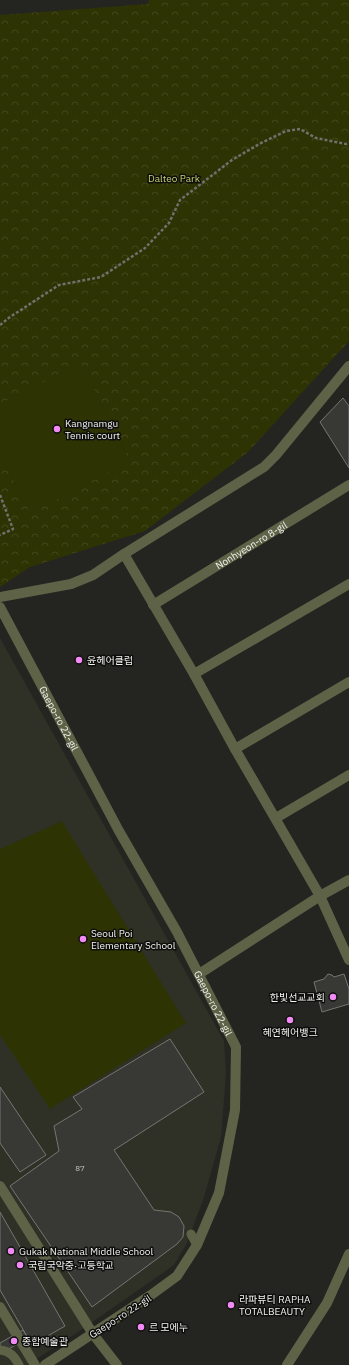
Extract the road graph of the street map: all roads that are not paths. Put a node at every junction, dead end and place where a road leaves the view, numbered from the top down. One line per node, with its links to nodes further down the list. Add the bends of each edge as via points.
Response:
1 (349, 366): 3 (street, via 264,467)
2 (349, 485): 6 (street, Nonhyeon-ro 8-gil)
3 (124, 554): 5 (street, via 93,575 71,584); 6 (street)
4 (349, 584): 8 (street)
5 (0, 597)
6 (153, 605): 8 (street)
7 (0, 607): 16 (street, Gaepo-ro 22-gil)
8 (194, 674): 10 (street)
9 (349, 682): 10 (street)
10 (235, 749): 12 (street)
11 (349, 775): 12 (street)
12 (276, 818): 14 (street)
13 (349, 880): 14 (street)
14 (320, 896): 15 (street); 16 (street)
15 (349, 960)
16 (199, 974): 19 (street, Gaepo-ro 22-gil, via 236,1046 235,1110 222,1178)
17 (0, 1186): 22 (street)
18 (191, 1234): 19 (lane)
19 (197, 1244): 22 (street, Gaepo-ro 22-gil, via 177,1276)
20 (349, 1254): 28 (street, via 327,1303)
21 (0, 1307): 25 (street)
22 (93, 1334): 26 (street, Gaepo-ro 22-gil); 27 (street)
23 (0, 1350): 24 (lane, via 9,1352)
24 (19, 1365)
25 (35, 1365)
26 (45, 1365)
27 (118, 1365)
28 (288, 1365)

